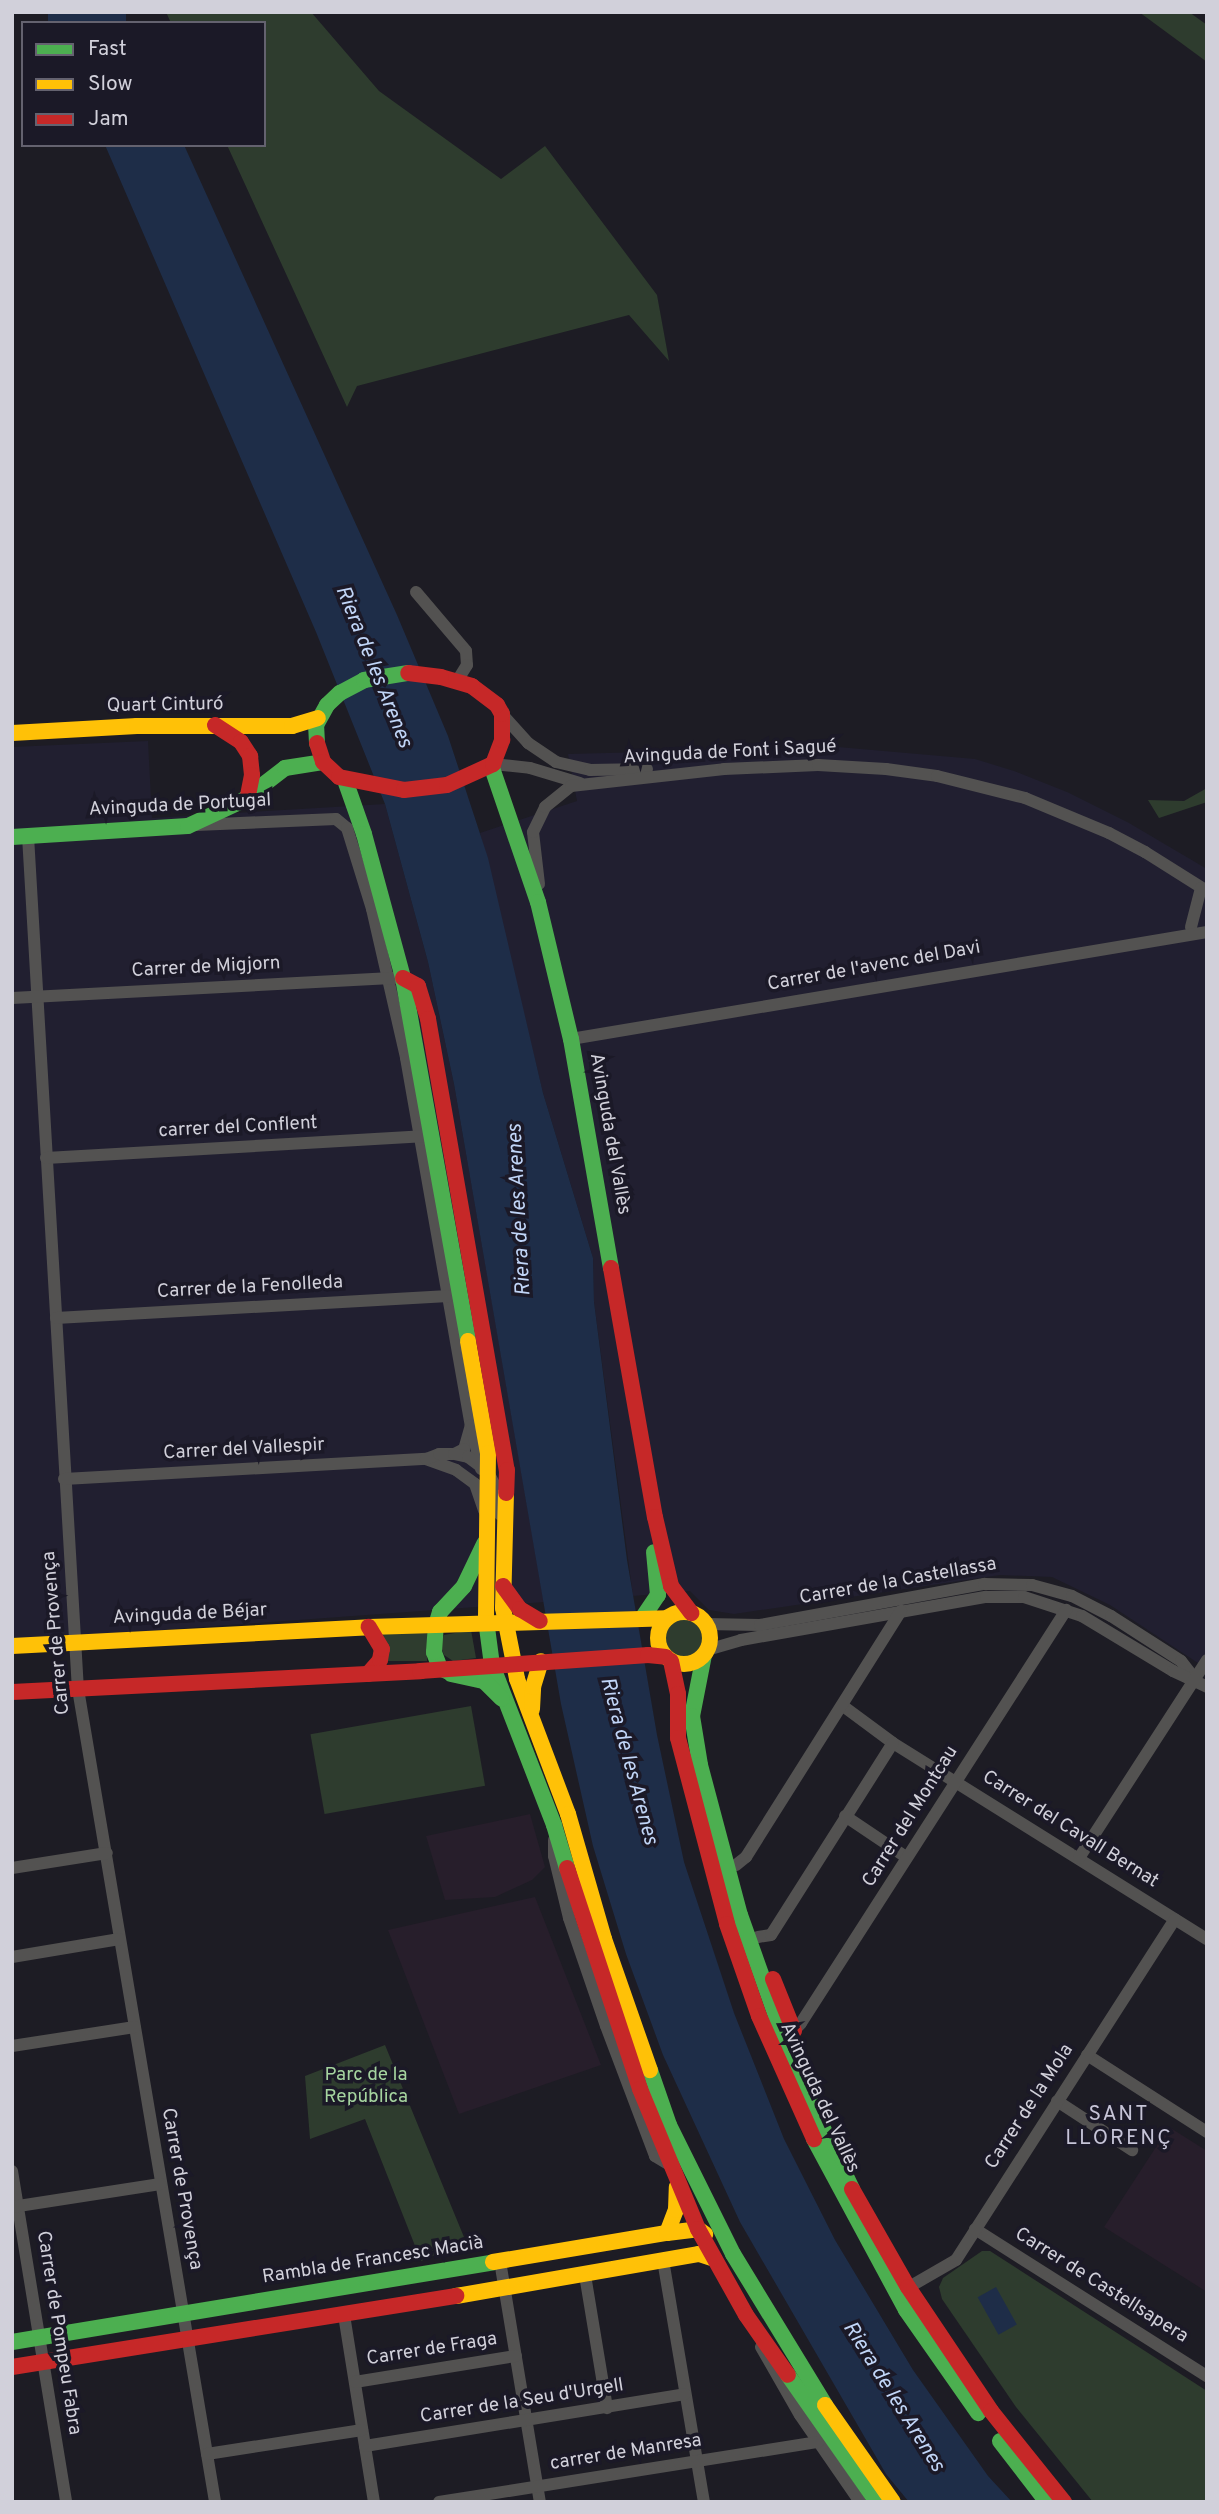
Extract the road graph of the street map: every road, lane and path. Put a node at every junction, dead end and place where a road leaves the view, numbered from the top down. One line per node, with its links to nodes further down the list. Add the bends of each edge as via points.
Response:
1 (416, 592): 2 (street, via 466,651 467,665)
2 (457, 681): 3 (main road, via 482,692); 4 (main road, via 408,673 364,680 340,693)
3 (502, 714): 8 (main road, via 502,740); 9 (street, via 538,752 570,766 590,770)
4 (318, 718): 5 (main road, Quart Cinturó, via 292,726); 7 (main road, via 316,740)
5 (215, 725): 6 (main road, Quart Cinturó); 12 (main road, via 240,742 250,756)
6 (12, 733)
7 (323, 762): 10 (main road); 12 (main road, via 285,768)
8 (489, 766): 10 (main road, via 433,788 404,790); 11 (street, via 530,768); 16 (main road, Avinguda del Vallès)
9 (724, 769): 11 (street, Avinguda de Font i Sagué); 15 (street, Avinguda de Font i Sagué, via 855,766 981,785 1075,817 1145,852)
10 (345, 780): 20 (main road, via 367,842)
11 (580, 783): 16 (street, Avinguda de Font i Sagué, via 553,798 537,820 532,844)
12 (248, 795): 13 (main road)
13 (188, 826): 14 (main road, Avinguda de Portugal); 20 (street, Avinguda de Portugal, via 337,819 347,828)
14 (20, 836): 21 (street, Carrer de Provença)
15 (1204, 890): 18 (street)
16 (538, 902): 23 (main road, Avinguda del Vallès)
17 (1207, 923): 18 (street, Carrer de l'avenc del Davi)
18 (1187, 931): 19 (street, Carrer de l'avenc del Davi); 23 (street, Carrer de l'avenc del Davi)
19 (1207, 932)
20 (396, 978): 21 (street, Carrer de Migjorn); 24 (main road, via 418,986); 25 (main road)
21 (36, 997): 22 (street, Carrer de Migjorn); 26 (street, Carrer de Provença)
22 (12, 998)
23 (571, 1038): 35 (main road, Avinguda del Vallès)
24 (434, 1049): 25 (street, via 431,1065 441,1125); 27 (main road)
25 (426, 1136): 26 (street, carrer del Conflent); 27 (street, via 445,1147); 28 (street); 33 (main road, via 488,1453)
26 (46, 1158): 29 (street, Carrer de Provença)
27 (461, 1208): 37 (main road, via 507,1470)
28 (447, 1296): 29 (street, Carrer de la Fenolleda); 30 (street)
29 (56, 1318): 34 (street, Carrer de Provença)
30 (471, 1425): 31 (street, via 464,1449); 33 (street)
31 (454, 1454): 32 (street, Carrer del Vallespir); 33 (street, via 468,1457)
32 (426, 1459): 34 (street, Carrer del Vallespir); 36 (street, via 456,1470 475,1484)
33 (485, 1475): 36 (main road); 37 (street, via 495,1486)
34 (64, 1479): 52 (street, Carrer de Provença)
35 (655, 1517): 40 (main road, Avinguda del Vallès); 43 (main road, Avinguda del Vallès, via 671,1586)
36 (488, 1520): 38 (main road)
37 (504, 1536): 39 (main road)
38 (487, 1538): 46 (main road, via 464,1586); 48 (main road)
39 (503, 1586): 47 (main road, via 520,1609); 49 (main road)
40 (658, 1595): 44 (main road); 45 (main road, Avinguda del Vallès)
41 (1066, 1610): 42 (street, Carrer de la Castellassa, via 1006,1595); 64 (street, Carrer de la Castellassa); 73 (street, Carrer del Montcau)
42 (901, 1611): 54 (street, Carrer de la Castellassa, via 741,1640); 69 (street)
43 (691, 1613): 45 (main road); 50 (main road)
44 (642, 1617): 45 (main road); 47 (main road)
45 (669, 1617): 55 (main road, via 658,1639)
46 (438, 1619): 48 (main road); 51 (main road, Avinguda de Béjar); 60 (main road, via 435,1651)
47 (540, 1621): 49 (main road)
48 (486, 1622): 49 (main road); 59 (main road)
49 (504, 1622): 58 (main road)
50 (706, 1624): 54 (main road, via 710,1636); 64 (street, Carrer de la Castellassa, via 760,1625 984,1584 1032,1585 1100,1610 1181,1661)
51 (369, 1627): 52 (main road, Avinguda de Béjar); 62 (main road, via 382,1649 380,1660)
52 (73, 1643): 53 (main road, Avinguda de Béjar); 66 (street, Carrer de Provença)
53 (12, 1646)
54 (706, 1652): 55 (main road, via 691,1663); 70 (main road, Avinguda del Vallès)
55 (669, 1659): 57 (main road, via 648,1655); 105 (main road, Avinguda del Vallès, via 678,1694 678,1738 695,1811 759,2017 810,2134)
56 (1207, 1660): 64 (street)
57 (541, 1661): 58 (main road); 71 (main road, via 533,1687)
58 (512, 1663): 59 (main road); 71 (main road)
59 (492, 1665): 60 (main road); 68 (main road)
60 (440, 1668): 61 (main road); 63 (main road)
61 (420, 1671): 62 (main road); 63 (main road)
62 (368, 1674): 66 (main road)
63 (456, 1675): 68 (main road, via 484,1681)
64 (1195, 1679): 65 (street, Carrer de la Castellassa); 77 (street)
65 (1207, 1687)
66 (78, 1689): 67 (main road); 75 (street, Carrer de Provença)
67 (12, 1692)
68 (507, 1705): 94 (main road, via 554,1825 591,1946)
69 (843, 1706): 72 (street, Carrer del Cavall Bernat); 78 (street, via 746,1857)
70 (692, 1716): 78 (main road, Avinguda del Vallès, via 701,1729); 86 (main road, Avinguda del Vallès, via 724,1863)
71 (533, 1720): 99 (main road, via 568,1814 652,2080)
72 (893, 1743): 73 (street, Carrer del Cavall Bernat); 74 (street)
73 (956, 1780): 76 (street, Carrer del Montcau); 77 (street, Carrer del Cavall Bernat)
74 (845, 1816): 76 (street); 81 (street, via 771,1935)
75 (107, 1853): 79 (street); 82 (street, Carrer de Provença)
76 (906, 1857): 86 (street, Carrer del Montcau)
77 (1079, 1858): 80 (street, Carrer del Cavall Bernat)
78 (736, 1865): 81 (main road, Avinguda del Vallès)
79 (12, 1868)
80 (1175, 1919): 83 (street, Carrer del Cavall Bernat); 88 (street, Carrer de la Mola)
81 (758, 1937): 86 (main road, Avinguda del Vallès)
82 (120, 1938): 84 (street); 85 (street, Carrer de Provença)
83 (1207, 1939)
84 (12, 1957)
85 (135, 2027): 87 (street); 93 (street, Carrer de Provença)
86 (789, 2036): 105 (main road, Avinguda del Vallès, via 855,2195)
87 (12, 2046)
88 (1087, 2055): 89 (street, Carrer de la Mola); 90 (street)
89 (1057, 2101): 91 (street); 96 (street, Carrer de la Mola, via 1036,2144)
90 (1207, 2132)
91 (1132, 2150)
92 (12, 2171): 95 (street, Carrer de Pompeu Fabra)
93 (160, 2184): 95 (street); 106 (street, Carrer de Provença)
94 (677, 2184): 97 (main road); 98 (main road, via 676,2210)
95 (15, 2206): 109 (street, Carrer de Pompeu Fabra)
96 (975, 2229): 105 (street, Carrer de la Mola, via 956,2260); 115 (street, Carrer de Castellsapera)
97 (698, 2230): 98 (main road, Rambla de Francesc Macià); 99 (main road); 100 (main road)
98 (667, 2233): 102 (main road, Rambla de Francesc Macià)
99 (733, 2254): 126 (main road)
100 (714, 2259): 101 (main road, via 699,2254); 108 (main road)
101 (663, 2260): 103 (main road); 117 (street)
102 (500, 2261): 104 (street); 106 (main road, Rambla de Francesc Macià)
103 (585, 2275): 104 (main road); 118 (street)
104 (505, 2288): 107 (main road); 112 (street)
105 (903, 2291): 134 (main road, Avinguda del Vallès, via 946,2369); 135 (main road, Avinguda del Vallès, via 990,2411)
106 (184, 2314): 109 (main road, Rambla de Francesc Macià); 110 (street, Carrer de Provença)
107 (344, 2315): 110 (main road); 116 (street)
108 (746, 2315): 121 (street, via 766,2359); 126 (main road)
109 (39, 2337): 111 (main road, Rambla de Francesc Macià); 113 (street, Carrer de Pompeu Fabra)
110 (188, 2340): 113 (main road); 123 (street, Carrer de Provença)
111 (12, 2342)
112 (516, 2356): 116 (street, Carrer de Fraga); 119 (street)
113 (44, 2362): 114 (main road); 127 (street, Carrer de Pompeu Fabra)
114 (12, 2367)
115 (1207, 2376)
116 (355, 2382): 120 (street)
117 (685, 2394): 118 (street, Carrer de la Seu d'Urgell); 124 (street)
118 (607, 2408): 119 (street, Carrer de la Seu d'Urgell)
119 (527, 2420): 122 (street, Carrer de la Seu d'Urgell); 125 (street)
120 (362, 2430): 122 (street); 123 (street)
121 (818, 2442): 124 (street, carrer de Manresa); 133 (street)
122 (365, 2446): 129 (street)
123 (207, 2454): 128 (street, Carrer de Provença)
124 (697, 2461): 125 (street, carrer de Manresa); 132 (street)
125 (538, 2486): 130 (street, carrer de Manresa); 131 (street)
126 (885, 2500)
127 (66, 2502)
128 (215, 2502)
129 (374, 2502)
130 (439, 2502)
131 (540, 2502)
132 (704, 2502)
133 (860, 2502)
134 (1048, 2502)
135 (1064, 2502)

